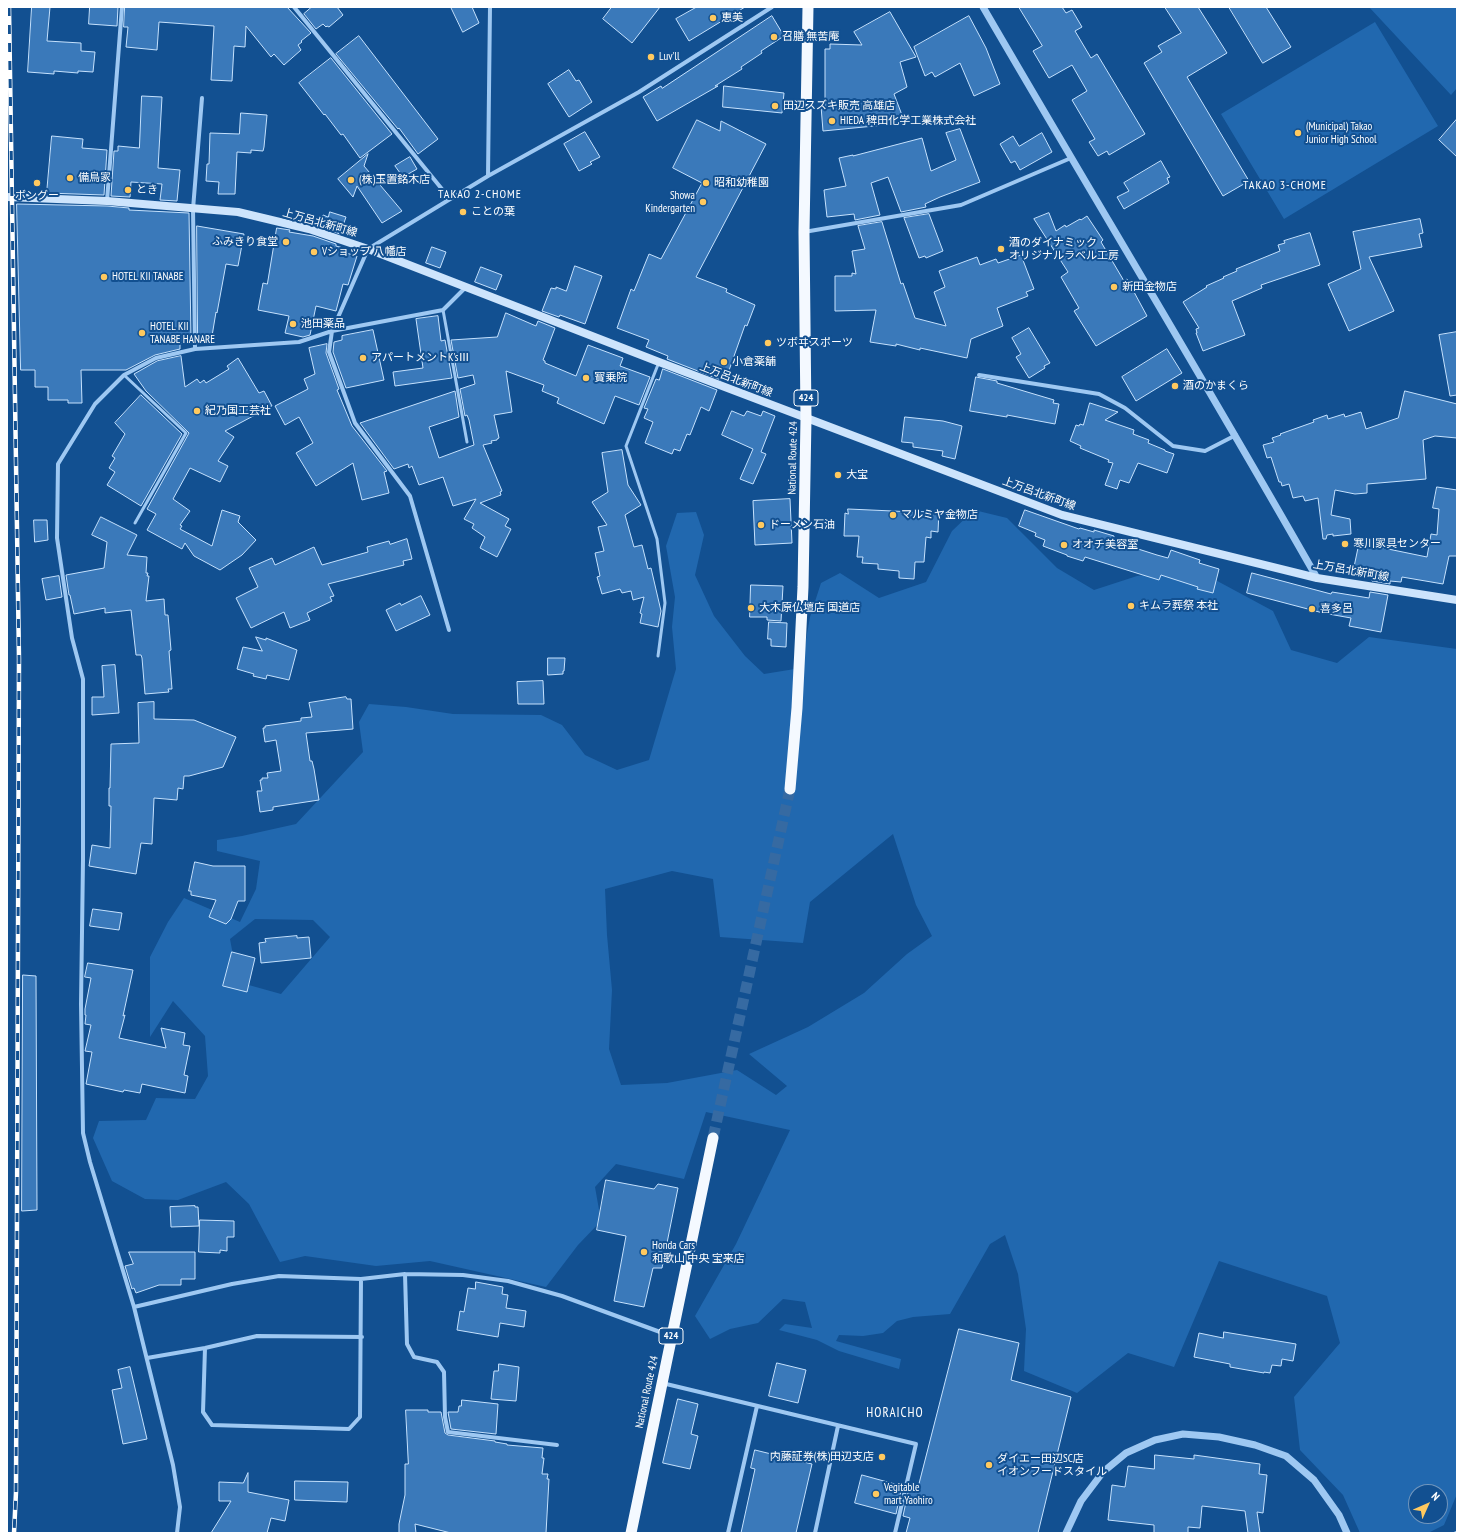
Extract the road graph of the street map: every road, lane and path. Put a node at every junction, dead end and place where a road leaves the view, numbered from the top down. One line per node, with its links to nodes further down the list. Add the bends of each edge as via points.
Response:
1 (122, 7): 12 (street)
2 (294, 7): 11 (street)
3 (490, 7): 9 (street)
4 (772, 7): 9 (street, via 639,92)
5 (808, 7): 14 (highway, National Route 424 / 424)
6 (983, 7): 8 (street)
7 (202, 98): 13 (street)
8 (1071, 158): 14 (street, via 961,204); 24 (street)
9 (488, 176): 11 (street)
10 (7, 197): 12 (main road, 上万呂北新町線)
11 (450, 199): 15 (street)
12 (107, 201): 13 (main road, 上万呂北新町線)
13 (193, 209): 15 (main road, 上万呂北新町線, via 238,212 302,227); 19 (street)
14 (804, 232): 23 (highway, National Route 424 / 424)
15 (368, 249): 16 (main road, 上万呂北新町線); 18 (street)
16 (466, 287): 17 (street); 20 (main road, 上万呂北新町線)
17 (442, 310): 18 (street); 25 (lane)
18 (332, 331): 19 (street, via 299,342); 29 (street, via 329,352 354,423 410,496)
19 (195, 349): 21 (street, via 156,358)
20 (659, 362): 23 (main road, 上万呂北新町線); 30 (lane, via 626,446 657,539 665,602)
21 (124, 375): 26 (lane, via 186,433); 35 (street, via 96,404 58,464 57,538 72,638 83,679 83,1133)
22 (979, 375): 24 (street, via 1099,394 1125,408 1172,446 1205,450)
23 (806, 418): 27 (main road, 上万呂北新町線, via 1062,515); 31 (highway, National Route 424 / 424, via 798,708)
24 (1236, 435): 27 (street)
25 (467, 442)
26 (135, 523)
27 (1317, 578): 28 (main road, 上万呂北新町線)
28 (1457, 600)
29 (449, 630)
30 (658, 656)
31 (790, 789)
32 (713, 1138): 36 (highway, National Route 424 / 424)
33 (405, 1274): 34 (street); 36 (street, via 463,1275 508,1281 562,1296); 43 (street, via 407,1344 414,1357 436,1362 444,1372 448,1432)
34 (361, 1279): 35 (street, via 279,1276 232,1284); 37 (street)
35 (134, 1307): 39 (street)
36 (671, 1336): 40 (highway, National Route 424 / 424)
37 (362, 1337): 38 (street, via 257,1336); 38 (street, via 360,1417 349,1429 212,1425 203,1412)
38 (205, 1348): 39 (street)
39 (147, 1358): 44 (street, via 173,1465 180,1507)
40 (662, 1383): 41 (street); 45 (highway, National Route 424 / 424)
41 (757, 1406): 42 (street); 46 (street)
42 (838, 1426): 47 (street); 48 (street, via 916,1444)
43 (557, 1445)
44 (178, 1533)
45 (631, 1533)
46 (728, 1533)
47 (815, 1533)
48 (895, 1533)
49 (1066, 1533): 50 (street, via 1081,1501 1102,1472 1126,1453 1155,1440 1183,1434 1220,1437 1286,1456 1314,1480 1339,1515)
50 (1347, 1533)

